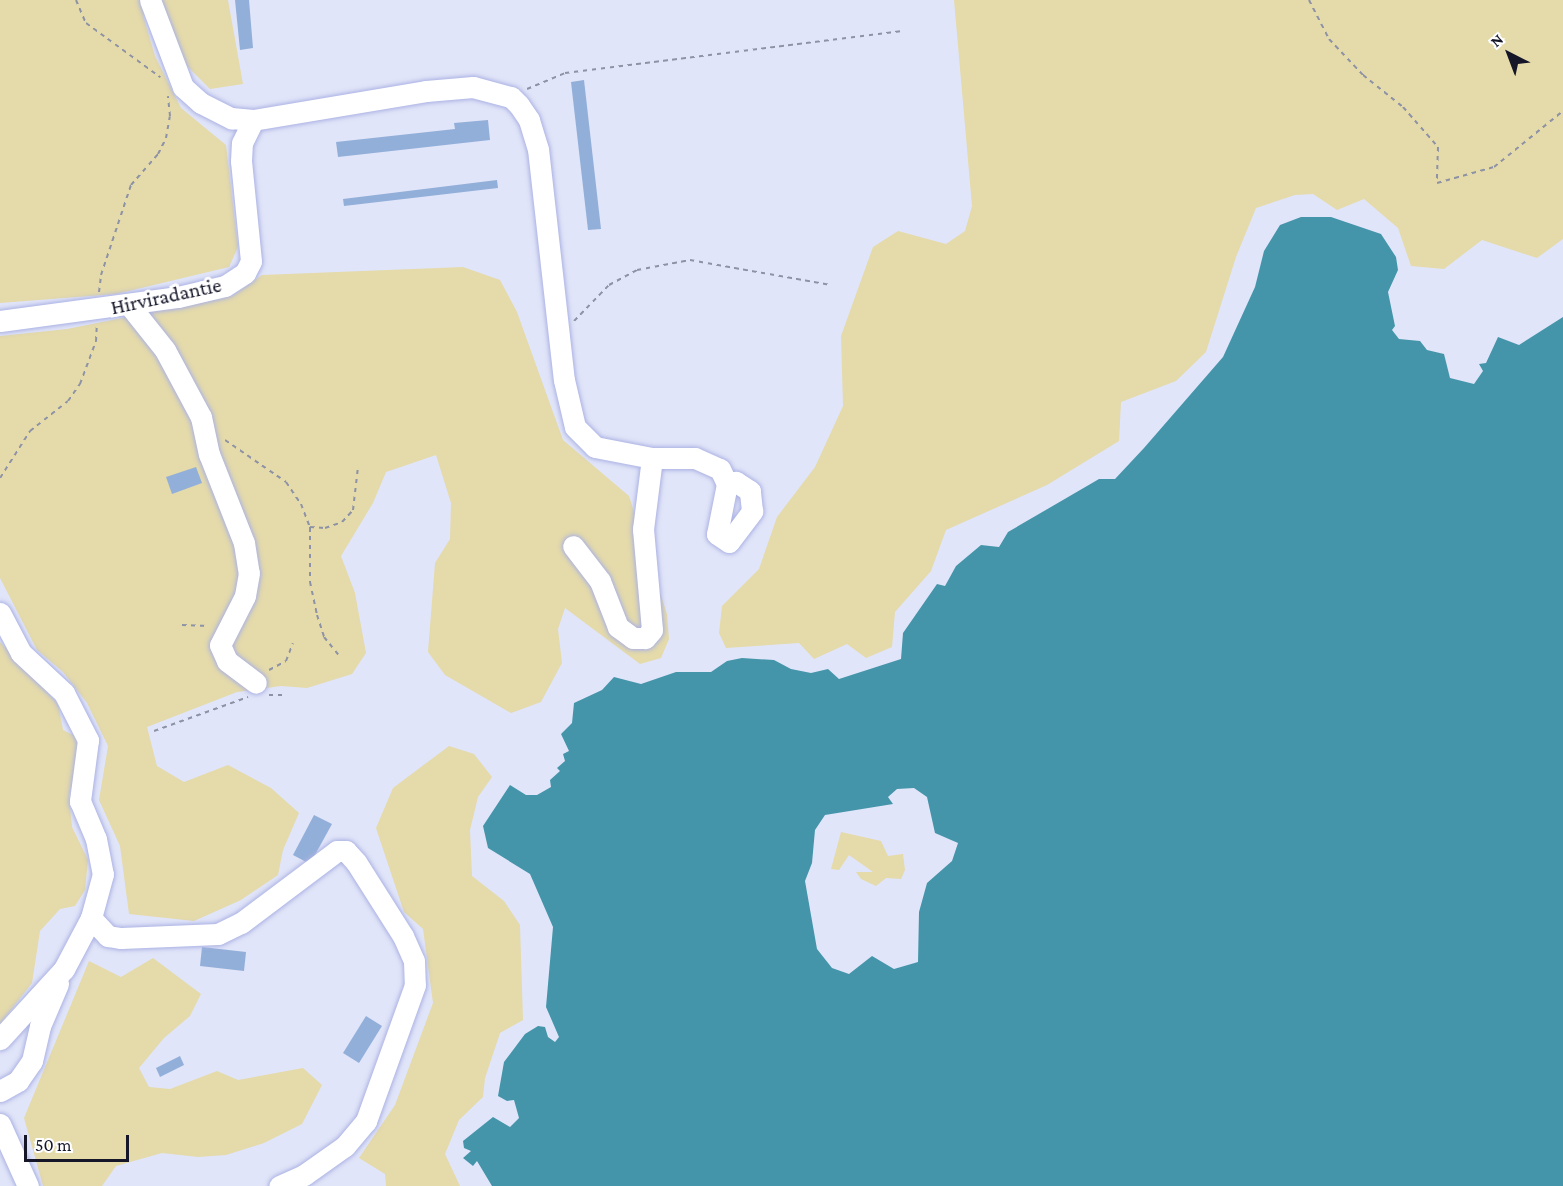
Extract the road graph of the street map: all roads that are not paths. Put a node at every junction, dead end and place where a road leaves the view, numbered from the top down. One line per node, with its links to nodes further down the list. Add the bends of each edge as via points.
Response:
1 (150, 0): 2 (street, via 183,87 201,103 231,118)
2 (253, 120): 3 (street, Hirviradantie, via 242,143 241,161 251,261 245,273 225,286); 5 (street, via 426,91 473,87 511,97 529,120 538,149 559,335 575,427 595,447)
3 (130, 306): 4 (street, Hirviradantie); 9 (street, via 165,350 201,417 209,454 244,543 249,573 245,596 220,645 227,662)
4 (0, 321)
5 (652, 459): 6 (street, via 695,458 720,469); 7 (street, via 643,529 653,614 652,630 645,638 633,638 618,627 595,572)
6 (727, 484)
7 (573, 546)
8 (0, 613): 10 (street, via 21,653 64,693 88,740 80,801 96,839 103,874)
9 (250, 679)
10 (91, 918): 11 (street); 15 (street, via 108,936 121,938 218,934 241,923 337,851 346,851 356,862 403,936 414,961 415,985 366,1121 345,1146)
11 (64, 969): 12 (street); 13 (street, via 40,1026 32,1061 18,1081)
12 (0, 1039)
13 (0, 1091)
14 (0, 1124): 16 (street)
15 (290, 1184)
16 (26, 1185)

